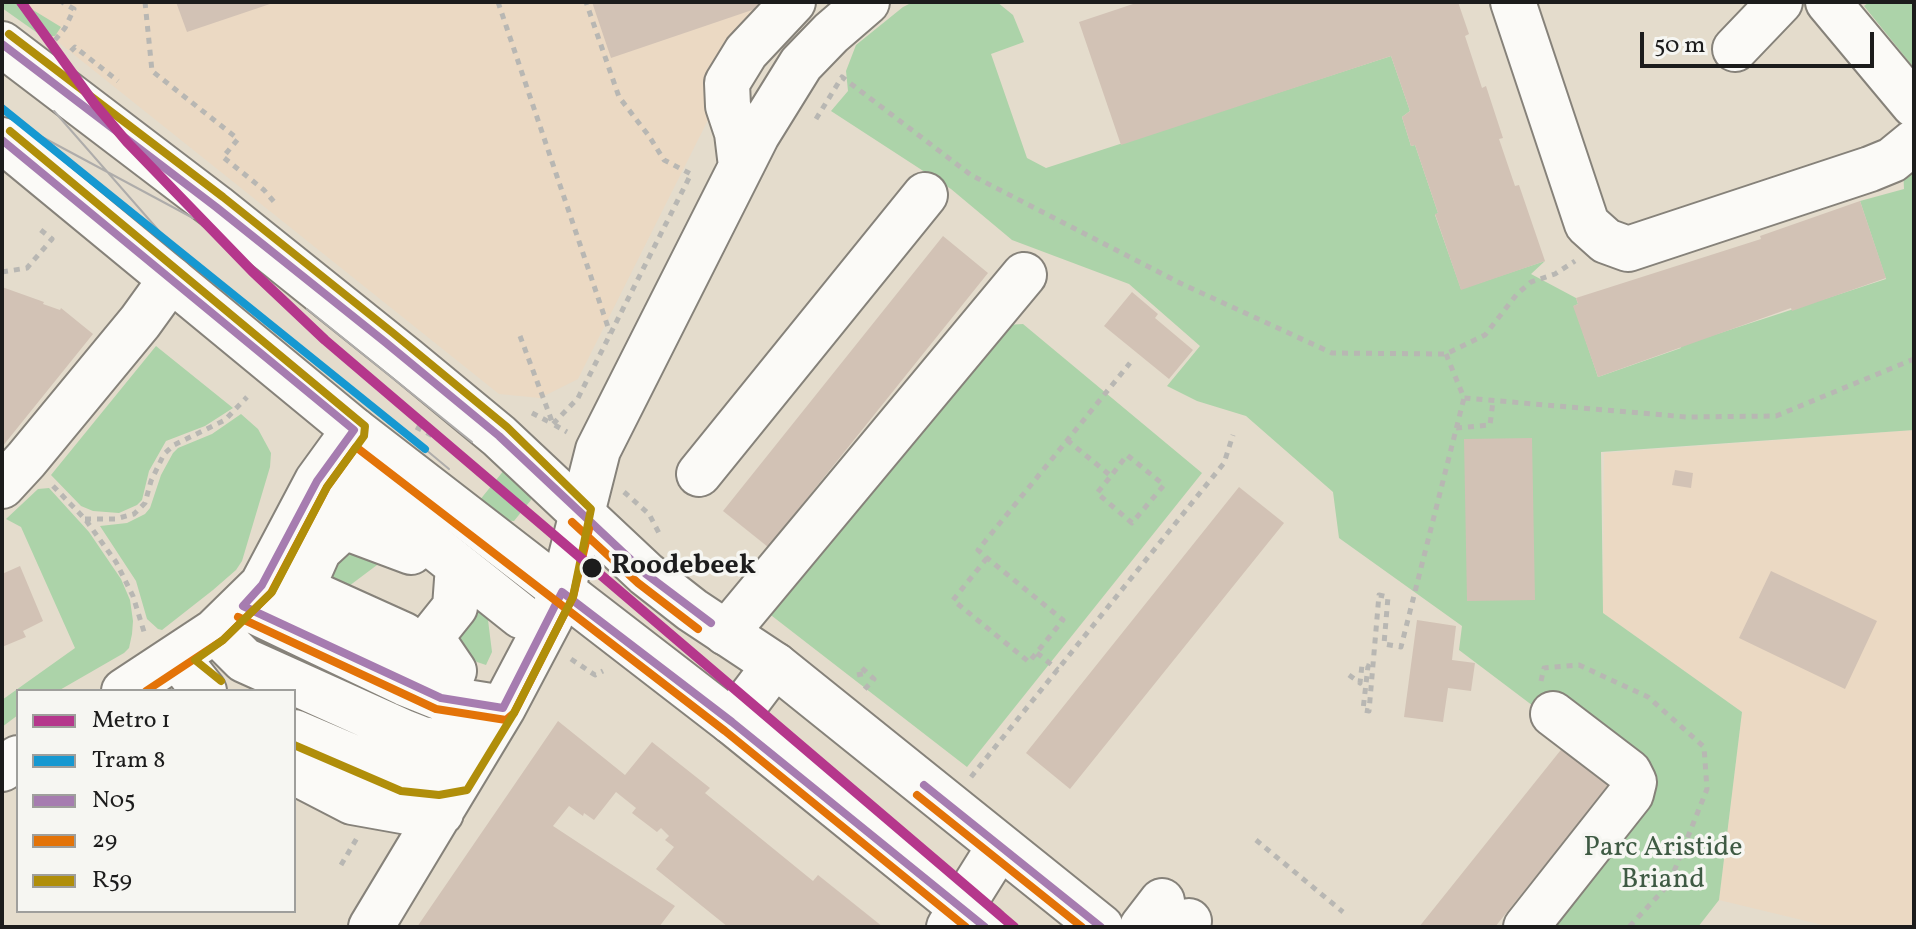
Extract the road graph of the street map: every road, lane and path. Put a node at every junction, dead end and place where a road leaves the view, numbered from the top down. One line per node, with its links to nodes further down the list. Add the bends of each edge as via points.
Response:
1 (62, 2): 10 (path, via 74,9)
2 (145, 2): 19 (path, via 152,71 238,139)
3 (498, 2): 27 (path)
4 (586, 2): 27 (path, via 619,97 664,160 691,174)
5 (793, 2): 20 (main road, via 746,52 727,83)
6 (867, 2): 20 (main road, via 801,64)
7 (1513, 2): 23 (main road, via 1587,224)
8 (1780, 2): 12 (main road)
9 (1828, 2): 15 (main road)
10 (65, 28)
11 (2, 44): 47 (main road, via 385,342 499,436)
12 (1735, 49)
13 (88, 57): 14 (path)
14 (118, 81)
15 (1914, 105)
16 (816, 119): 29 (path, via 842,77 971,175 1180,283 1332,353)
17 (2, 140): 26 (main road)
18 (1914, 142): 23 (main road, via 1870,169 1628,249)
19 (223, 157)
20 (741, 166): 47 (main road, via 598,450)
21 (925, 195): 43 (main road)
22 (37, 227): 24 (path, via 52,239 27,268)
23 (1606, 241): 29 (path, via 1555,274 1531,282 1485,335)
24 (2, 272)
25 (1024, 275): 56 (main road)
26 (171, 279): 38 (main road); 42 (main road)
27 (610, 333): 36 (path, via 578,398)
28 (520, 336): 36 (path)
29 (1446, 354): 33 (path)
30 (1914, 359): 34 (path, via 1776,416 1687,417)
31 (1130, 363): 41 (path)
32 (247, 397): 48 (path, via 225,420 164,454 145,503 134,514)
33 (1464, 398): 34 (path); 37 (path)
34 (1493, 401): 37 (path, via 1490,425)
35 (523, 408): 36 (path)
36 (553, 424): 39 (path)
37 (1456, 428): 64 (path, via 1401,647 1384,644 1388,597 1379,595 1369,711 1363,710 1368,666 1362,665 1360,683)
38 (354, 430): 53 (main road); 54 (main road, via 317,481 262,585)
39 (568, 432)
40 (1233, 435): 60 (path, via 1224,463)
41 (1067, 440): 44 (path); 51 (path, via 978,550)
42 (14, 473): 48 (path)
43 (699, 474)
44 (1111, 476): 44 (path, via 1097,493 1132,523 1164,485 1127,455)
45 (619, 487): 50 (path, via 649,514)
46 (331, 508): 49 (main road, via 349,479)
47 (580, 513): 53 (main road); 56 (main road, via 646,574)
48 (85, 519): 62 (path)
49 (422, 532): 52 (main road); 54 (main road, via 411,552 344,527)
50 (662, 542)
51 (987, 558): 57 (path, via 1063,620); 57 (path, via 953,600 1029,662)
52 (459, 591): 54 (main road, via 431,637 451,677 403,648 404,635 322,598); 55 (main road)
53 (562, 592): 68 (main road); 69 (main road)
54 (271, 604): 62 (main road); 69 (main road)
55 (521, 616)
56 (726, 633): 59 (main road)
57 (1037, 653): 60 (path)
58 (571, 659): 61 (path, via 595,675)
59 (775, 665): 68 (main road); 75 (main road)
60 (1058, 670): 72 (path)
61 (603, 671)
62 (187, 672): 65 (main road)
63 (857, 675): 66 (path, via 865,668 874,679)
64 (1349, 675)
65 (131, 689)
66 (859, 696)
67 (1553, 714): 80 (main road, via 1629,772 1634,782 1631,794)
68 (732, 722): 77 (main road)
69 (492, 726): 73 (main road)
70 (296, 733): 73 (main road, via 404,779 439,783)
71 (296, 773): 73 (main road, via 352,802 419,814)
72 (968, 781)
73 (450, 797): 78 (main road)
74 (1256, 840): 76 (path)
75 (999, 847): 77 (main road); 79 (main road)
76 (1343, 912)
77 (965, 920)
78 (371, 927)
79 (1101, 927)
80 (1526, 927)

